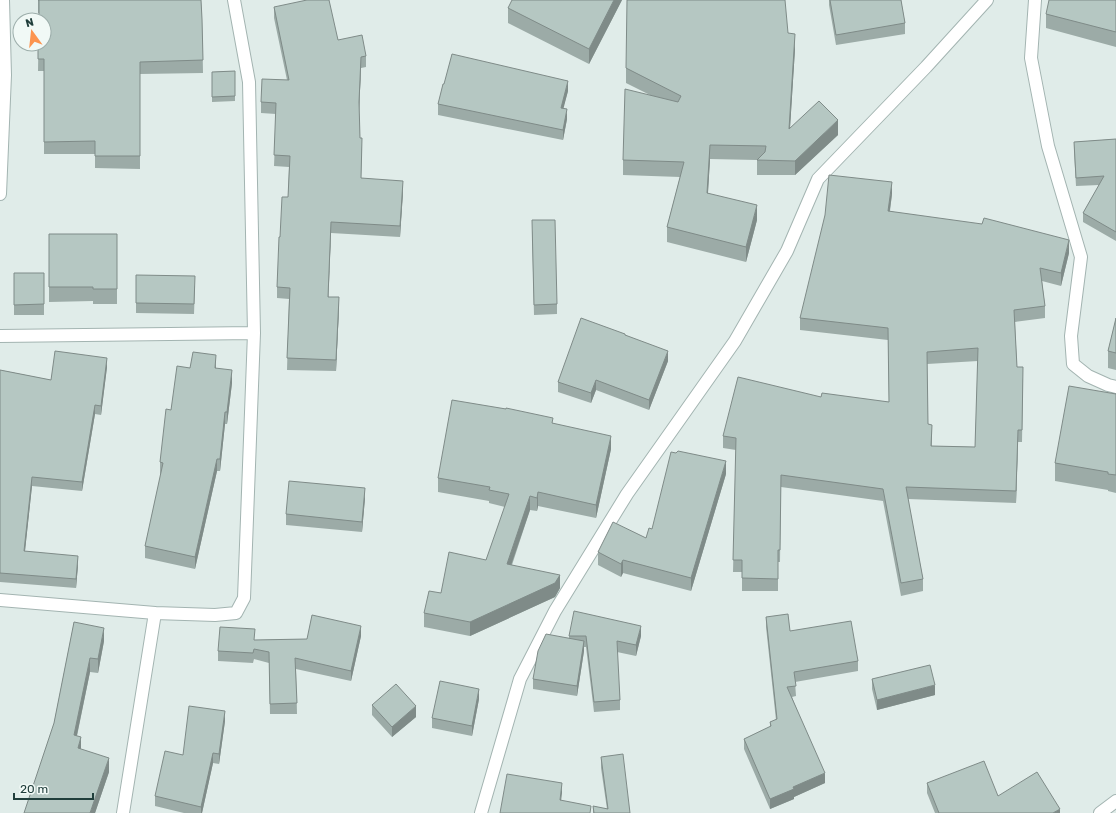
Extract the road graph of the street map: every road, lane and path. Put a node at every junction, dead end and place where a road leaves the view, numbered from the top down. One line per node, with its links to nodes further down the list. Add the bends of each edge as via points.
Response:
1 (3, 0): 5 (street)
2 (234, 0): 7 (street, via 249,82)
3 (987, 0): 14 (street, via 818,179 787,251 734,341 627,494 555,611 520,679)
4 (1035, 0): 9 (street, via 1031,58 1048,146 1081,257 1071,336 1073,364 1088,376)
5 (3, 75): 6 (street)
6 (0, 194)
7 (254, 333): 8 (street); 11 (street, via 244,598 236,613)
8 (0, 336)
9 (1116, 387)
10 (0, 600): 11 (street)
11 (156, 613): 13 (street)
12 (1116, 801): 15 (street)
13 (123, 813)
14 (481, 813)
15 (1100, 813)

